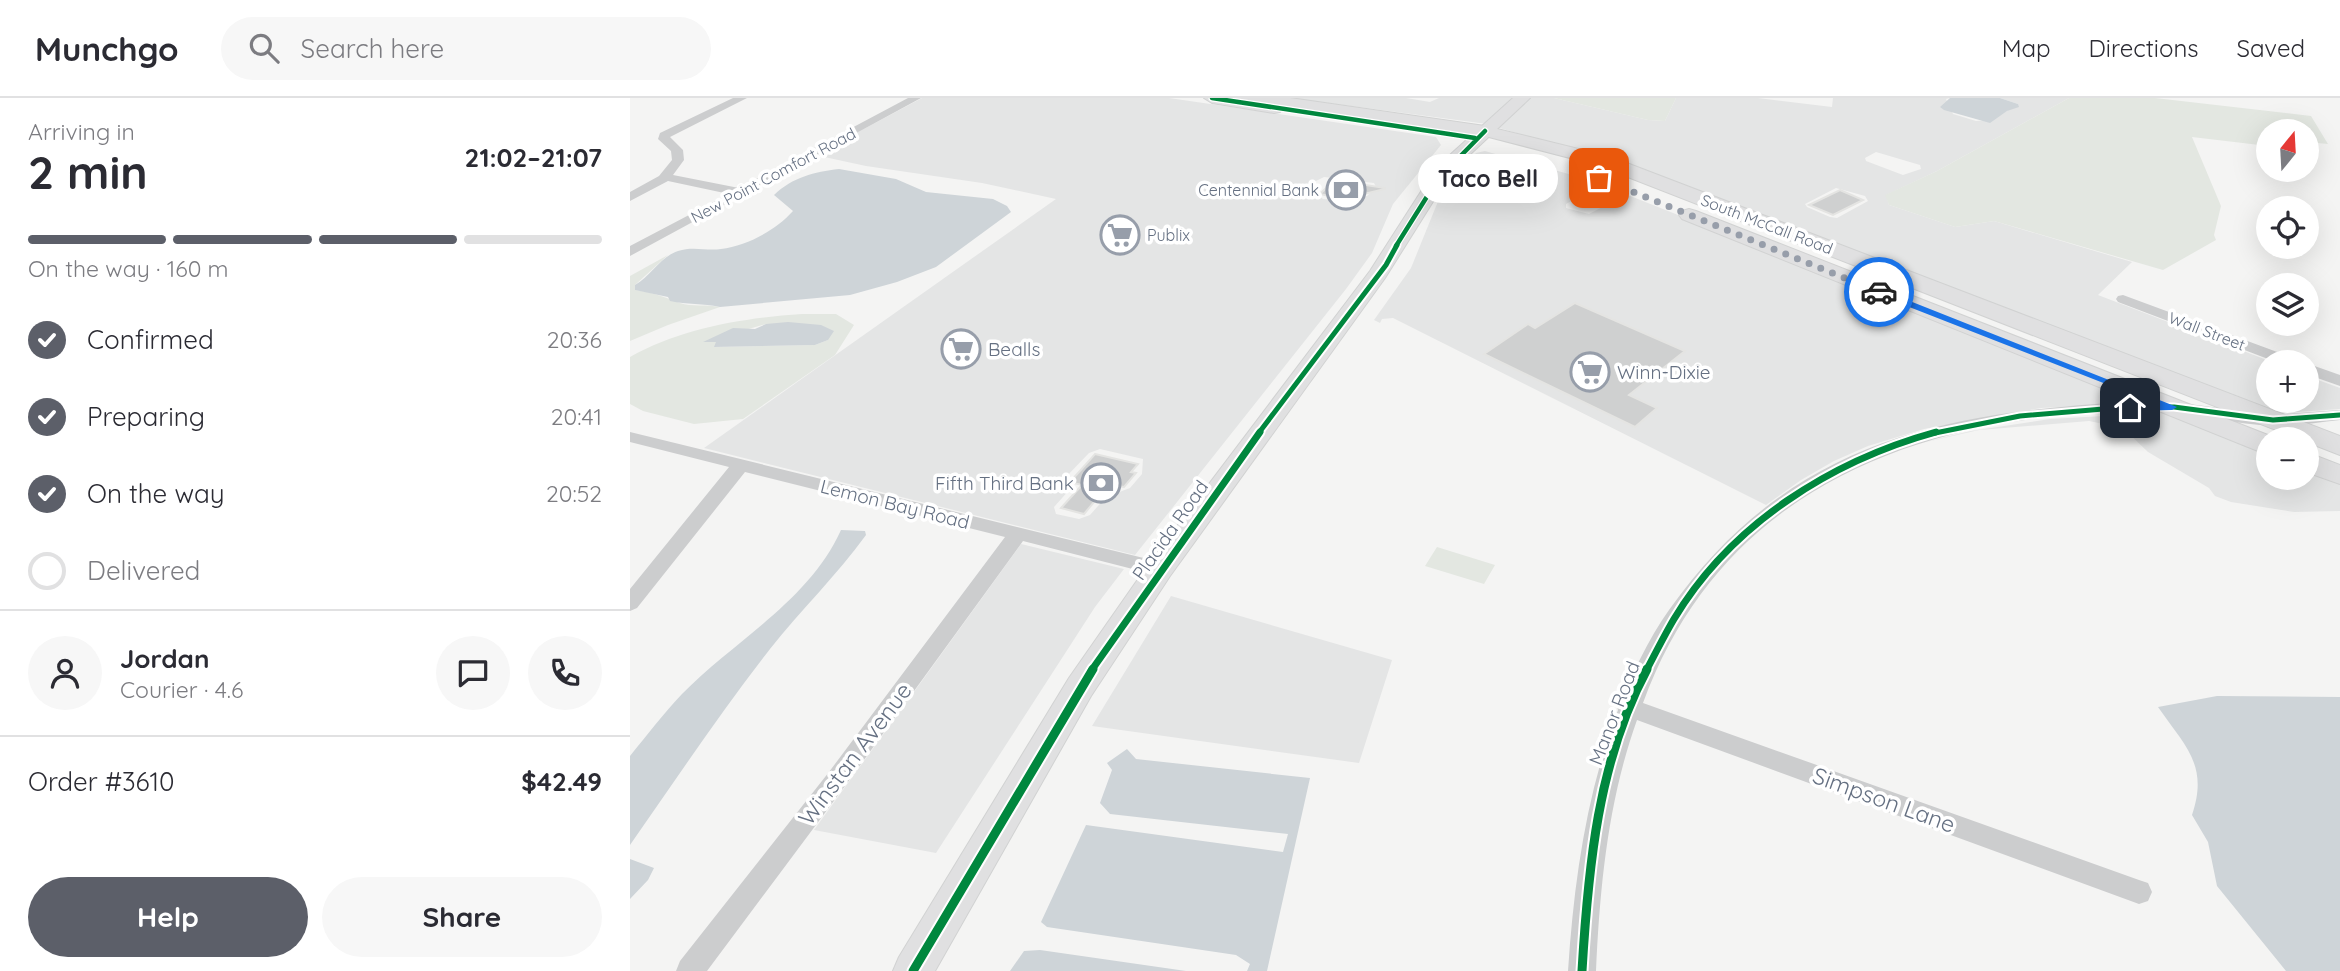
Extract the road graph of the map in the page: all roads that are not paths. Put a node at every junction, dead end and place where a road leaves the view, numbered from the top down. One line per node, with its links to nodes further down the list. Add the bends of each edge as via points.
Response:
1 (742, 98): 7 (street, via 664,135 678,157)
2 (916, 98): 9 (street, New Point Comfort Road)
3 (1212, 98): 6 (main road, South McCall Road)
4 (1255, 98): 6 (main road, South McCall Road)
5 (1522, 98): 6 (main road, Placida Road)
6 (1480, 135): 13 (main road, South McCall Road, via 1576,168); 14 (main road, South McCall Road, via 1536,142 1622,167); 29 (main road, Placida Road, via 1438,179 1386,265)
7 (665, 177): 8 (street); 9 (street)
8 (651, 187): 10 (street); 11 (street)
9 (740, 192): 11 (street, New Point Comfort Road)
10 (630, 197)
11 (723, 201): 12 (street, New Point Comfort Road)
12 (630, 252)
13 (1787, 255): 14 (main road, via 1796,249 1818,250 1881,273); 19 (main road, South McCall Road)
14 (1904, 275): 21 (main road, South McCall Road)
15 (2123, 299): 16 (street, Wall Street)
16 (2258, 350)
17 (2319, 374): 18 (street)
18 (2340, 381)
19 (2172, 407): 21 (street, Manor Road); 23 (main road, South McCall Road); 31 (street, Manor Road, via 2046,414 1966,425 1891,445 1818,478 1763,517 1709,570 1662,636)
20 (2340, 415): 21 (street, Manor Road)
21 (2272, 420): 24 (main road, South McCall Road)
22 (630, 437): 25 (street, Lemon Bay Road)
23 (2256, 440)
24 (2340, 446)
25 (741, 465): 28 (street, Lemon Bay Road); 30 (street)
26 (2319, 466): 27 (main road)
27 (2340, 475)
28 (1017, 535): 29 (street, Lemon Bay Road); 33 (street, Winstan Avenue)
29 (1160, 569): 34 (main road, Placida Road, via 1080,687)
30 (630, 603)
31 (1628, 708): 32 (street, Simpson Lane); 35 (street, Manor Road, via 1597,821)
32 (2139, 892)
33 (690, 971)
34 (913, 971)
35 (1582, 971)

